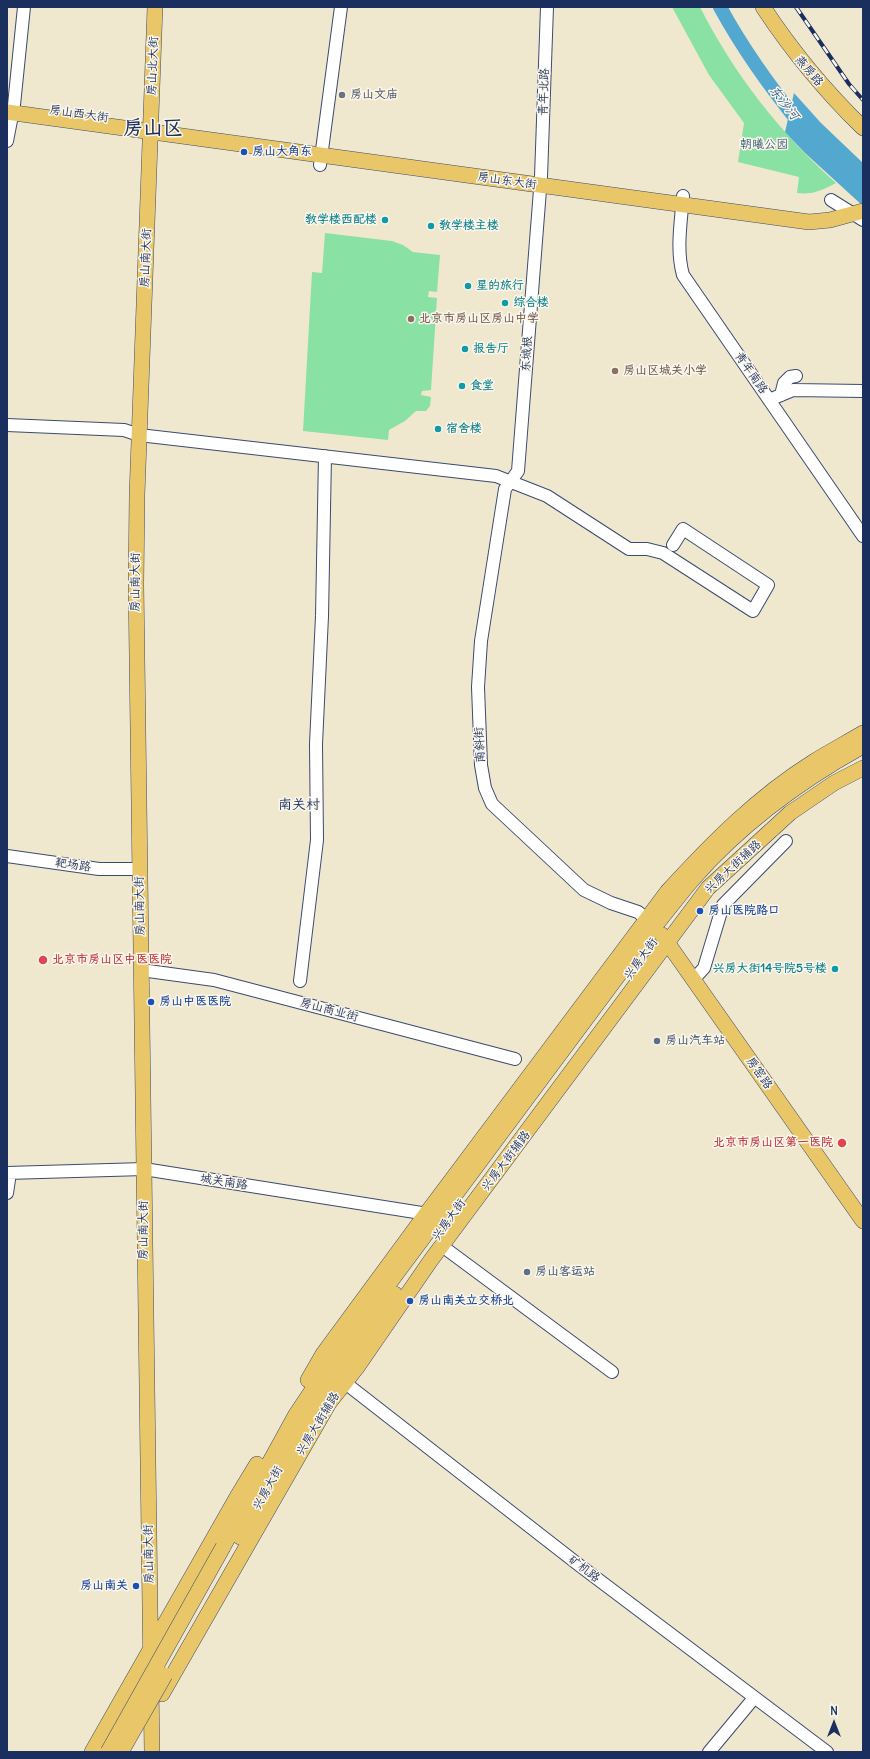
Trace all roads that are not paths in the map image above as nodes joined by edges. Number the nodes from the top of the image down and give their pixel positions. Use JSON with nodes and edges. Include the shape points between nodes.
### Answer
{"nodes":[{"id":1,"x":24,"y":7,"type":"edge"},
{"id":2,"x":155,"y":7,"type":"edge"},
{"id":3,"x":341,"y":7,"type":"edge"},
{"id":4,"x":547,"y":7,"type":"edge"},
{"id":5,"x":763,"y":7,"type":"edge"},
{"id":6,"x":10,"y":108,"type":"edge"},
{"id":7,"x":151,"y":128,"type":"junction"},
{"id":8,"x":863,"y":128,"type":"edge"},
{"id":9,"x":7,"y":141,"type":"edge"},
{"id":10,"x":321,"y":156,"type":"junction"},
{"id":11,"x":541,"y":181,"type":"junction"},
{"id":12,"x":683,"y":200,"type":"junction"},
{"id":13,"x":853,"y":209,"type":"edge"},
{"id":14,"x":796,"y":376,"type":"dead end"},
{"id":15,"x":863,"y":391,"type":"edge"},
{"id":16,"x":775,"y":397,"type":"junction"},
{"id":17,"x":7,"y":425,"type":"edge"},
{"id":18,"x":139,"y":435,"type":"junction"},
{"id":19,"x":325,"y":456,"type":"junction"},
{"id":20,"x":511,"y":481,"type":"junction"},
{"id":21,"x":863,"y":536,"type":"edge"},
{"id":22,"x":673,"y":545,"type":"dead end"},
{"id":23,"x":863,"y":733,"type":"edge"},
{"id":24,"x":863,"y":746,"type":"edge"},
{"id":25,"x":863,"y":757,"type":"edge"},
{"id":26,"x":863,"y":768,"type":"edge"},
{"id":27,"x":766,"y":796,"type":"junction"},
{"id":28,"x":753,"y":821,"type":"junction"},
{"id":29,"x":786,"y":841,"type":"dead end"},
{"id":30,"x":724,"y":855,"type":"junction"},
{"id":31,"x":7,"y":856,"type":"edge"},
{"id":32,"x":698,"y":858,"type":"junction"},
{"id":33,"x":140,"y":869,"type":"junction"},
{"id":34,"x":721,"y":877,"type":"junction"},
{"id":35,"x":657,"y":930,"type":"junction"},
{"id":36,"x":141,"y":970,"type":"junction"},
{"id":37,"x":694,"y":980,"type":"junction"},
{"id":38,"x":300,"y":981,"type":"dead end"},
{"id":39,"x":606,"y":1023,"type":"junction"},
{"id":40,"x":590,"y":1029,"type":"junction"},
{"id":41,"x":515,"y":1059,"type":"dead end"},
{"id":42,"x":144,"y":1169,"type":"junction"},
{"id":43,"x":9,"y":1173,"type":"edge"},
{"id":44,"x":7,"y":1193,"type":"edge"},
{"id":45,"x":433,"y":1215,"type":"junction"},
{"id":46,"x":863,"y":1221,"type":"edge"},
{"id":47,"x":442,"y":1246,"type":"junction"},
{"id":48,"x":400,"y":1303,"type":"junction"},
{"id":49,"x":378,"y":1316,"type":"junction"},
{"id":50,"x":346,"y":1361,"type":"junction"},
{"id":51,"x":612,"y":1372,"type":"dead end"},
{"id":52,"x":344,"y":1382,"type":"junction"},
{"id":53,"x":329,"y":1404,"type":"junction"},
{"id":54,"x":261,"y":1476,"type":"junction"},
{"id":55,"x":237,"y":1497,"type":"junction"},
{"id":56,"x":226,"y":1551,"type":"junction"},
{"id":57,"x":151,"y":1649,"type":"junction"},
{"id":58,"x":754,"y":1698,"type":"junction"},
{"id":59,"x":152,"y":1712,"type":"junction"},
{"id":60,"x":92,"y":1752,"type":"edge"},
{"id":61,"x":108,"y":1752,"type":"edge"},
{"id":62,"x":120,"y":1752,"type":"edge"},
{"id":63,"x":129,"y":1752,"type":"edge"},
{"id":64,"x":152,"y":1752,"type":"edge"},
{"id":65,"x":709,"y":1752,"type":"edge"},
{"id":66,"x":826,"y":1752,"type":"edge"}],
"edges":[{"from":1,"to":6,"type":"street"},
{"from":2,"to":7,"type":"main road","name":"房山北大街"},
{"from":3,"to":10,"type":"street"},
{"from":4,"to":11,"type":"street","name":"青年北路"},
{"from":5,"to":8,"type":"main road","name":"燕房路","via":[[823,88]]},
{"from":6,"to":7,"type":"main road","name":"房山西大街"},
{"from":6,"to":9,"type":"street"},
{"from":7,"to":10,"type":"main road","name":"房山东大街"},
{"from":7,"to":18,"type":"main road","name":"房山南大街"},
{"from":10,"to":11,"type":"main road","name":"房山东大街"},
{"from":11,"to":12,"type":"main road","name":"房山东大街"},
{"from":11,"to":20,"type":"street","name":"东城根","via":[[518,471]]},
{"from":12,"to":13,"type":"main road","name":"房山东大街","via":[[809,213]]},
{"from":12,"to":16,"type":"street","name":"青年南路","via":[[680,255],[683,275]]},
{"from":14,"to":16,"type":"street","via":[[787,380]]},
{"from":15,"to":16,"type":"street","via":[[793,390]]},
{"from":16,"to":21,"type":"street","name":"青年南路"},
{"from":17,"to":18,"type":"street","via":[[124,430]]},
{"from":18,"to":19,"type":"street"},
{"from":18,"to":33,"type":"main road","name":"房山南大街","via":[[136,584]]},
{"from":19,"to":20,"type":"street","via":[[496,476]]},
{"from":19,"to":38,"type":"street","via":[[316,744],[317,840]]},
{"from":20,"to":22,"type":"street","via":[[546,496],[629,549],[647,549],[663,553],[753,611],[768,585],[683,529]]},
{"from":20,"to":35,"type":"street","name":"南斜街","via":[[505,489],[481,641],[478,687],[481,765],[485,788],[492,804],[584,890],[638,912]]},
{"from":23,"to":27,"type":"main road","name":"兴房大街","via":[[812,762]]},
{"from":24,"to":28,"type":"main road","name":"兴房大街","via":[[824,767]]},
{"from":25,"to":30,"type":"main road","name":"兴房大街","via":[[782,808]]},
{"from":26,"to":34,"type":"main road","name":"兴房大街辅路","via":[[834,783],[790,813]]},
{"from":27,"to":28,"type":"main road"},
{"from":27,"to":32,"type":"main road","name":"兴房大街"},
{"from":28,"to":30,"type":"main road","name":"兴房大街"},
{"from":29,"to":37,"type":"street","via":[[723,905],[704,968]]},
{"from":30,"to":32,"type":"main road"},
{"from":30,"to":34,"type":"main road"},
{"from":30,"to":35,"type":"main road","name":"兴房大街","via":[[701,884]]},
{"from":31,"to":33,"type":"street","name":"靶场路","via":[[99,869]]},
{"from":32,"to":35,"type":"main road","name":"兴房大街","via":[[667,892]]},
{"from":33,"to":36,"type":"main road","name":"房山南大街"},
{"from":34,"to":35,"type":"main road","name":"兴房大街辅路"},
{"from":35,"to":37,"type":"main road","name":"房窑路"},
{"from":35,"to":39,"type":"main road","name":"兴房大街辅路"},
{"from":35,"to":40,"type":"main road","name":"兴房大街"},
{"from":35,"to":45,"type":"main road","name":"兴房大街"},
{"from":36,"to":41,"type":"street","name":"房山商业街","via":[[214,980]]},
{"from":36,"to":42,"type":"main road","name":"房山南大街"},
{"from":37,"to":46,"type":"main road","name":"房窑路"},
{"from":39,"to":40,"type":"main road"},
{"from":39,"to":47,"type":"main road","name":"兴房大街辅路"},
{"from":40,"to":49,"type":"main road","name":"兴房大街"},
{"from":42,"to":43,"type":"street","name":"城关南路"},
{"from":42,"to":45,"type":"street","name":"城关南路"},
{"from":42,"to":57,"type":"main road","name":"房山南大街"},
{"from":43,"to":44,"type":"street"},
{"from":45,"to":54,"type":"main road","name":"兴房大街","via":[[295,1416]]},
{"from":45,"to":55,"type":"main road","name":"兴房大街","via":[[323,1354]]},
{"from":47,"to":48,"type":"main road","name":"兴房大街辅路"},
{"from":47,"to":51,"type":"street"},
{"from":48,"to":49,"type":"main road"},
{"from":48,"to":52,"type":"main road","name":"兴房大街辅路","via":[[358,1366]]},
{"from":49,"to":50,"type":"main road","name":"兴房大街"},
{"from":50,"to":53,"type":"main road"},
{"from":50,"to":56,"type":"main road","name":"兴房大街","via":[[304,1422]]},
{"from":52,"to":53,"type":"main road","name":"兴房大街辅路"},
{"from":52,"to":58,"type":"street","name":"矿机路"},
{"from":53,"to":59,"type":"main road","name":"兴房大街辅路"},
{"from":54,"to":55,"type":"main road","name":"兴房大街"},
{"from":54,"to":56,"type":"main road","name":"兴房大街"},
{"from":55,"to":57,"type":"main road","name":"兴房大街"},
{"from":56,"to":61,"type":"main road","name":"兴房大街","bridge":true},
{"from":56,"to":62,"type":"main road","name":"兴房大街","bridge":true},
{"from":57,"to":59,"type":"main road","name":"房山南大街"},
{"from":57,"to":60,"type":"main road","name":"兴房大街"},
{"from":58,"to":65,"type":"street"},
{"from":58,"to":66,"type":"street","name":"矿机路"},
{"from":59,"to":63,"type":"main road"},
{"from":59,"to":64,"type":"main road","name":"房山南大街"}]}
